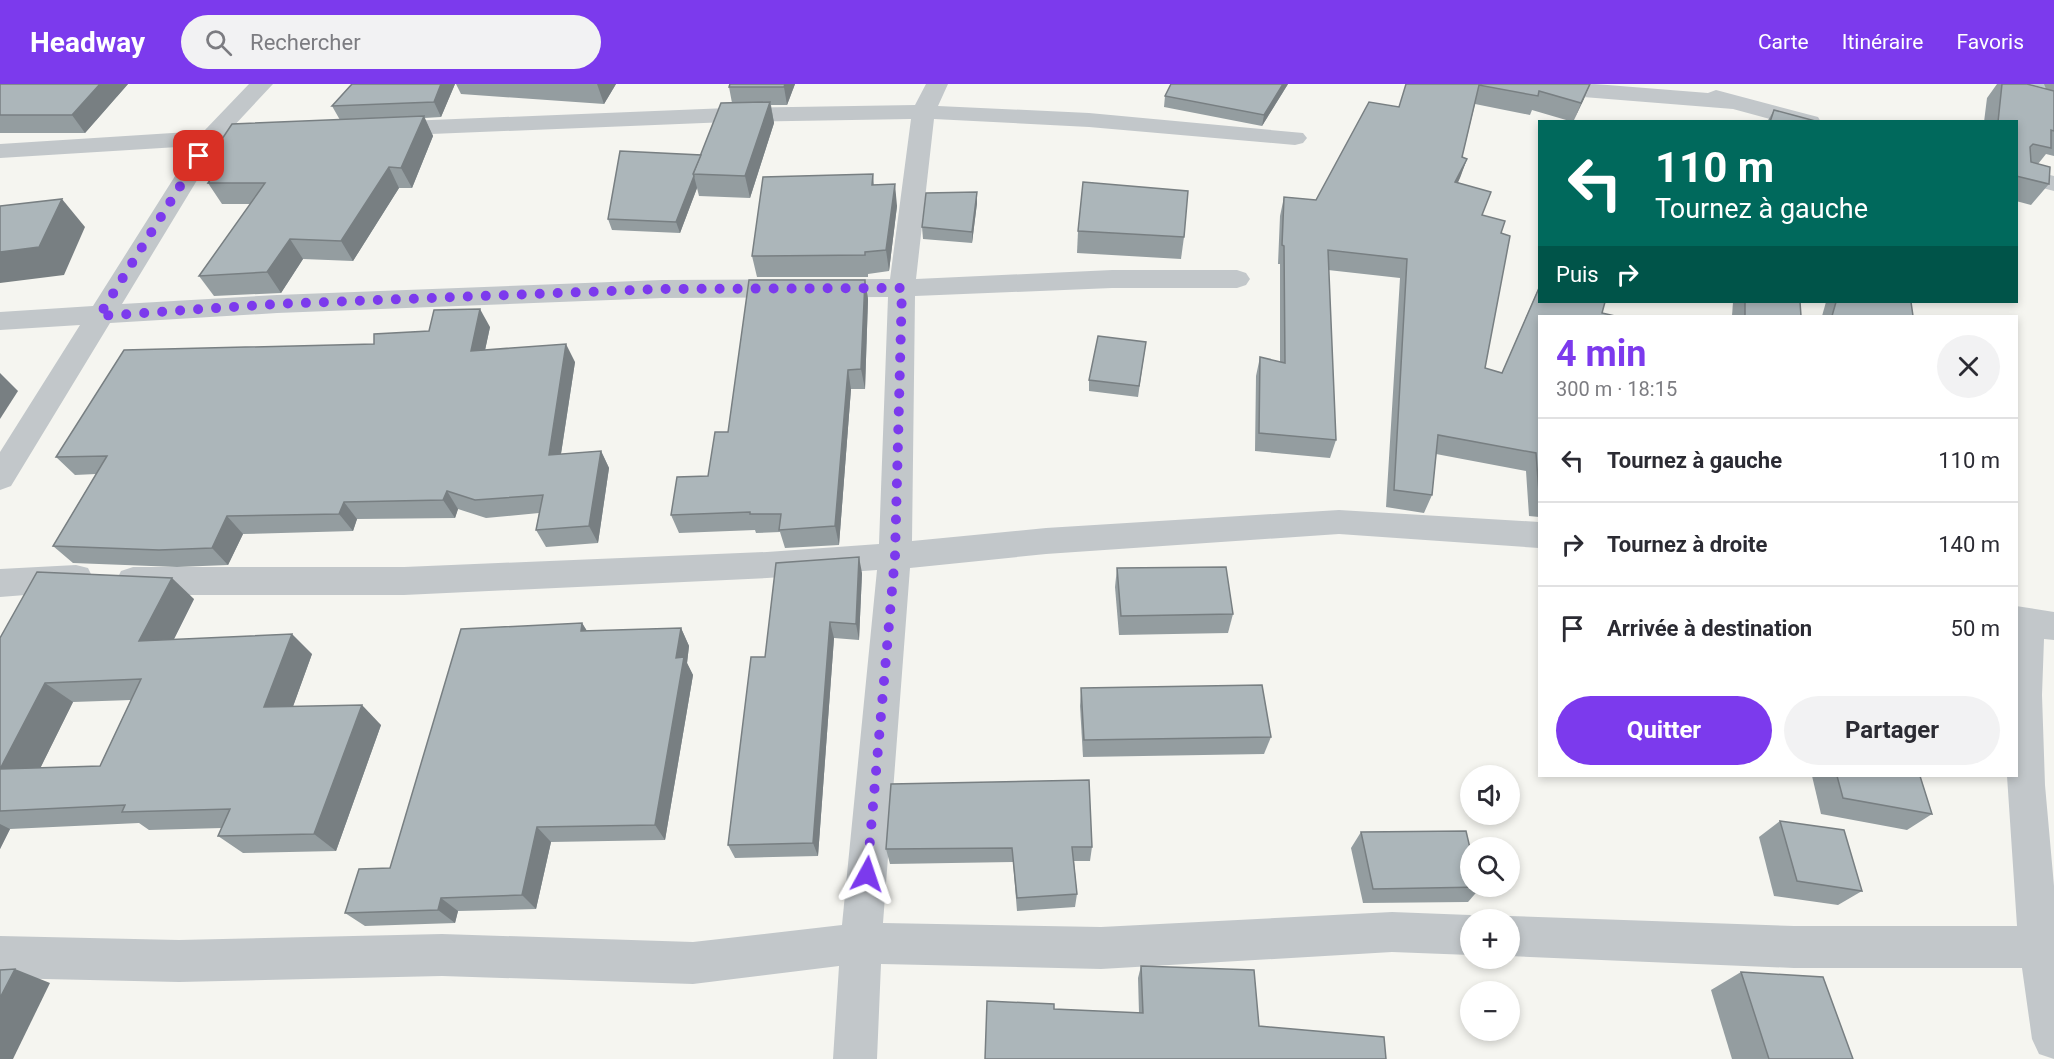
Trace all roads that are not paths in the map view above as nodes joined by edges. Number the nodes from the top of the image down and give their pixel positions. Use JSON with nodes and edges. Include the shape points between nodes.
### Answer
{"nodes":[{"id":1,"x":262,"y":84,"type":"edge"},
{"id":2,"x":1509,"y":84,"type":"edge"},
{"id":3,"x":1665,"y":84,"type":"edge"},
{"id":4,"x":930,"y":98,"type":"edge"},
{"id":5,"x":1737,"y":102,"type":"junction"},
{"id":6,"x":1803,"y":120,"type":"edge"},
{"id":7,"x":364,"y":130,"type":"edge"},
{"id":8,"x":294,"y":133,"type":"edge"},
{"id":9,"x":212,"y":136,"type":"junction"},
{"id":10,"x":1295,"y":138,"type":"dead end"},
{"id":11,"x":0,"y":151,"type":"edge"},
{"id":12,"x":2018,"y":175,"type":"edge"},
{"id":13,"x":2054,"y":184,"type":"edge"},
{"id":14,"x":1237,"y":279,"type":"dead end"},
{"id":15,"x":902,"y":288,"type":"junction"},
{"id":16,"x":99,"y":316,"type":"junction"},
{"id":17,"x":0,"y":321,"type":"edge"},
{"id":18,"x":0,"y":478,"type":"edge"},
{"id":19,"x":1538,"y":535,"type":"edge"},
{"id":20,"x":895,"y":556,"type":"junction"},
{"id":21,"x":0,"y":583,"type":"edge"},
{"id":22,"x":2018,"y":622,"type":"edge"},
{"id":23,"x":2018,"y":625,"type":"edge"},
{"id":24,"x":2054,"y":626,"type":"edge"},
{"id":25,"x":1460,"y":935,"type":"edge"},
{"id":26,"x":1520,"y":936,"type":"edge"},
{"id":27,"x":861,"y":943,"type":"junction"},
{"id":28,"x":2047,"y":948,"type":"edge"},
{"id":29,"x":0,"y":957,"type":"edge"},
{"id":30,"x":2054,"y":1039,"type":"edge"},
{"id":31,"x":855,"y":1059,"type":"edge"}],
"edges":[{"from":1,"to":9,"type":"street"},
{"from":2,"to":5,"type":"street"},
{"from":3,"to":5,"type":"street"},
{"from":4,"to":7,"type":"street","via":[[728,115]]},
{"from":4,"to":10,"type":"street","via":[[1089,120]]},
{"from":4,"to":15,"type":"street"},
{"from":5,"to":6,"type":"street"},
{"from":8,"to":9,"type":"street"},
{"from":9,"to":11,"type":"street"},
{"from":9,"to":16,"type":"street"},
{"from":12,"to":13,"type":"street"},
{"from":14,"to":15,"type":"street","via":[[1112,279]]},
{"from":15,"to":16,"type":"street","via":[[662,289],[277,304]]},
{"from":15,"to":20,"type":"street"},
{"from":16,"to":17,"type":"street"},
{"from":16,"to":18,"type":"street"},
{"from":19,"to":20,"type":"street","via":[[1340,522],[1046,541]]},
{"from":20,"to":21,"type":"street","via":[[404,581],[177,582],[69,578]]},
{"from":20,"to":27,"type":"street"},
{"from":22,"to":24,"type":"street"},
{"from":23,"to":28,"type":"street","via":[[2027,640],[2026,786]]},
{"from":25,"to":27,"type":"street","via":[[1392,932],[1101,948]]},
{"from":26,"to":28,"type":"street","via":[[1794,947]]},
{"from":27,"to":29,"type":"street","via":[[693,963],[442,955],[179,961]]},
{"from":27,"to":31,"type":"street"},
{"from":28,"to":30,"type":"street"}]}
